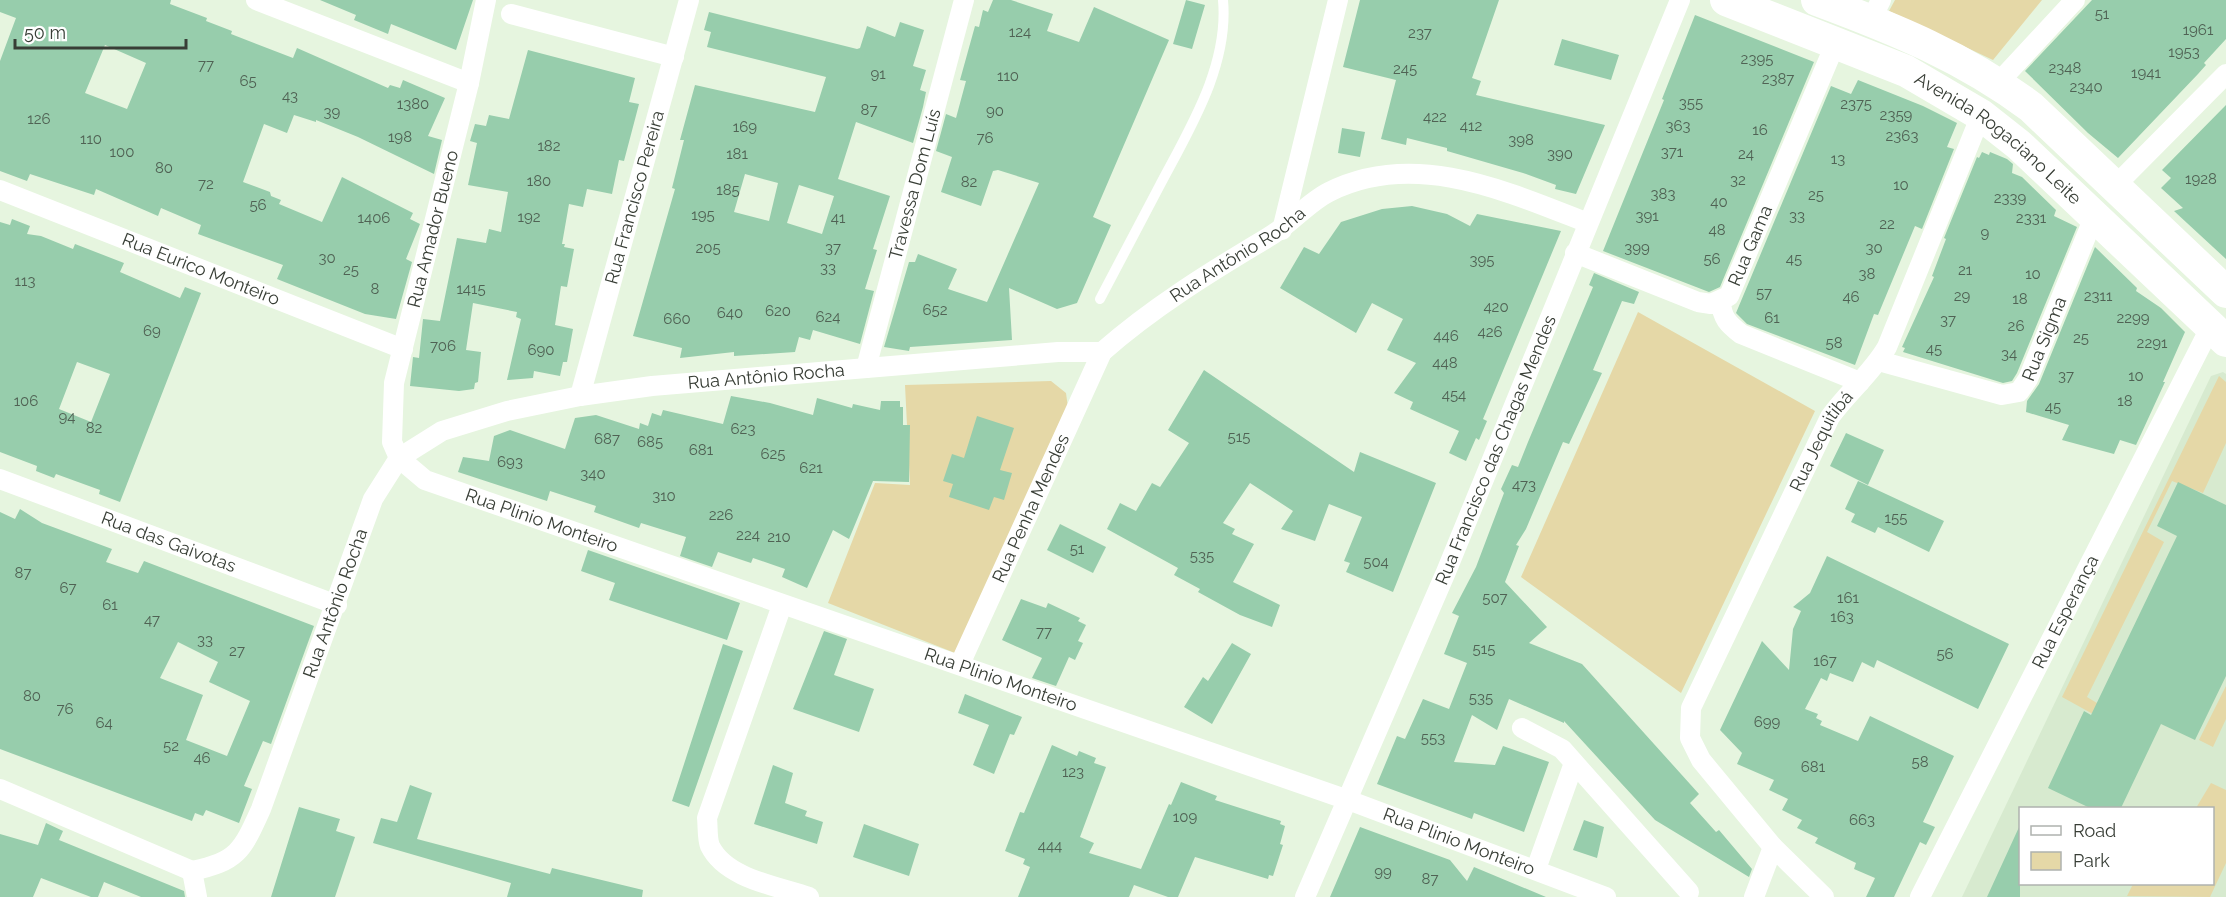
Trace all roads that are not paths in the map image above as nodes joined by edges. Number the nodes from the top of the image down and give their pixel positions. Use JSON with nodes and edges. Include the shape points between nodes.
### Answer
{"nodes":[{"id":1,"x":256,"y":0,"type":"edge"},
{"id":2,"x":486,"y":0,"type":"edge"},
{"id":3,"x":689,"y":0,"type":"edge"},
{"id":4,"x":964,"y":0,"type":"edge"},
{"id":5,"x":1222,"y":0,"type":"edge"},
{"id":6,"x":1338,"y":0,"type":"edge"},
{"id":7,"x":1680,"y":0,"type":"edge"},
{"id":8,"x":1726,"y":0,"type":"edge"},
{"id":9,"x":1817,"y":0,"type":"edge"},
{"id":10,"x":2075,"y":0,"type":"edge"},
{"id":11,"x":1876,"y":10,"type":"edge"},
{"id":12,"x":511,"y":14,"type":"dead end"},
{"id":13,"x":1836,"y":42,"type":"junction"},
{"id":14,"x":674,"y":57,"type":"junction"},
{"id":15,"x":2226,"y":74,"type":"edge"},
{"id":16,"x":1998,"y":82,"type":"junction"},
{"id":17,"x":469,"y":83,"type":"junction"},
{"id":18,"x":1981,"y":115,"type":"junction"},
{"id":19,"x":2114,"y":187,"type":"junction"},
{"id":20,"x":0,"y":190,"type":"edge"},
{"id":21,"x":2094,"y":217,"type":"junction"},
{"id":22,"x":1588,"y":223,"type":"junction"},
{"id":23,"x":1282,"y":230,"type":"junction"},
{"id":24,"x":1575,"y":253,"type":"junction"},
{"id":25,"x":2226,"y":292,"type":"edge"},
{"id":26,"x":1100,"y":299,"type":"dead end"},
{"id":27,"x":1721,"y":302,"type":"junction"},
{"id":28,"x":2219,"y":334,"type":"edge"},
{"id":29,"x":403,"y":349,"type":"junction"},
{"id":30,"x":1102,"y":352,"type":"junction"},
{"id":31,"x":1879,"y":361,"type":"junction"},
{"id":32,"x":866,"y":368,"type":"junction"},
{"id":33,"x":1860,"y":382,"type":"junction"},
{"id":34,"x":580,"y":396,"type":"junction"},
{"id":35,"x":399,"y":458,"type":"junction"},
{"id":36,"x":0,"y":479,"type":"edge"},
{"id":37,"x":337,"y":605,"type":"junction"},
{"id":38,"x":782,"y":605,"type":"junction"},
{"id":39,"x":960,"y":664,"type":"junction"},
{"id":40,"x":1522,"y":728,"type":"dead end"},
{"id":41,"x":1574,"y":763,"type":"junction"},
{"id":42,"x":0,"y":789,"type":"edge"},
{"id":43,"x":1348,"y":800,"type":"junction"},
{"id":44,"x":1773,"y":847,"type":"junction"},
{"id":45,"x":1536,"y":869,"type":"junction"},
{"id":46,"x":192,"y":871,"type":"junction"},
{"id":47,"x":1689,"y":892,"type":"dead end"},
{"id":48,"x":197,"y":897,"type":"edge"},
{"id":49,"x":809,"y":897,"type":"edge"},
{"id":50,"x":1305,"y":897,"type":"edge"},
{"id":51,"x":1606,"y":897,"type":"edge"},
{"id":52,"x":1754,"y":897,"type":"edge"},
{"id":53,"x":1824,"y":897,"type":"edge"},
{"id":54,"x":1920,"y":897,"type":"edge"}],
"edges":[{"from":1,"to":17,"type":"street"},
{"from":2,"to":17,"type":"street","name":"Rua Amador Bueno"},
{"from":3,"to":14,"type":"street","name":"Rua Francisco Pereira"},
{"from":4,"to":32,"type":"street","name":"Travessa Dom Luís"},
{"from":5,"to":26,"type":"lane","via":[[1223,28],[1210,83],[1191,127]]},
{"from":6,"to":23,"type":"street"},
{"from":7,"to":22,"type":"street","name":"Rua Francisco das Chagas Mendes"},
{"from":8,"to":13,"type":"main road","name":"Avenida Rogaciano Leite"},
{"from":9,"to":11,"type":"main road","name":"Avenida Rogaciano Leite"},
{"from":10,"to":16,"type":"street"},
{"from":11,"to":16,"type":"main road","name":"Avenida Rogaciano Leite"},
{"from":12,"to":14,"type":"street"},
{"from":13,"to":18,"type":"main road","name":"Avenida Rogaciano Leite","via":[[1906,71]]},
{"from":13,"to":27,"type":"street","name":"Rua Gama","via":[[1735,284]]},
{"from":14,"to":34,"type":"street","name":"Rua Francisco Pereira"},
{"from":15,"to":19,"type":"street"},
{"from":16,"to":19,"type":"main road","name":"Avenida Rogaciano Leite","via":[[2031,107]]},
{"from":17,"to":29,"type":"street","name":"Rua Amador Bueno"},
{"from":18,"to":21,"type":"main road","name":"Avenida Rogaciano Leite","via":[[2019,145]]},
{"from":18,"to":31,"type":"street","name":"Rua Jequitibá"},
{"from":19,"to":25,"type":"main road","name":"Avenida Rogaciano Leite"},
{"from":20,"to":29,"type":"street","name":"Rua Eurico Monteiro"},
{"from":21,"to":28,"type":"main road","name":"Avenida Rogaciano Leite"},
{"from":21,"to":31,"type":"street","name":"Rua Sigma","via":[[2028,379],[2019,392],[2002,395]]},
{"from":22,"to":23,"type":"street","name":"Rua Antônio Rocha","via":[[1458,178],[1401,174],[1359,181],[1327,192]]},
{"from":22,"to":24,"type":"street","name":"Rua Francisco das Chagas Mendes"},
{"from":23,"to":30,"type":"street","name":"Rua Antônio Rocha","via":[[1225,263],[1130,328]]},
{"from":24,"to":27,"type":"street","name":"Rua Gama","via":[[1698,302]]},
{"from":24,"to":43,"type":"street","name":"Rua Francisco das Chagas Mendes","via":[[1446,572]]},
{"from":27,"to":33,"type":"street","via":[[1722,315],[1741,334]]},
{"from":28,"to":54,"type":"street","name":"Rua Esperança"},
{"from":29,"to":35,"type":"street","name":"Rua Amador Bueno","via":[[394,383],[392,420],[392,442]]},
{"from":30,"to":32,"type":"street","name":"Rua Antônio Rocha"},
{"from":30,"to":39,"type":"street","name":"Rua Penha Mendes"},
{"from":31,"to":33,"type":"street","name":"Rua Jequitibá"},
{"from":32,"to":34,"type":"street","name":"Rua Antônio Rocha"},
{"from":33,"to":44,"type":"street","name":"Rua Jequitibá","via":[[1830,417],[1696,696],[1689,724],[1690,738],[1710,772]]},
{"from":34,"to":35,"type":"street","name":"Rua Antônio Rocha","via":[[463,423],[442,431]]},
{"from":35,"to":37,"type":"street","name":"Rua Antônio Rocha","via":[[373,499]]},
{"from":35,"to":38,"type":"street","name":"Rua Plinio Monteiro","via":[[425,480]]},
{"from":36,"to":37,"type":"street","name":"Rua das Gaivotas"},
{"from":37,"to":46,"type":"street","name":"Rua Antônio Rocha","via":[[252,829],[231,859]]},
{"from":38,"to":39,"type":"street","name":"Rua Plinio Monteiro"},
{"from":38,"to":49,"type":"street","via":[[707,818],[710,845],[724,865]]},
{"from":39,"to":43,"type":"street","name":"Rua Plinio Monteiro"},
{"from":40,"to":41,"type":"street","via":[[1562,749]]},
{"from":41,"to":45,"type":"street"},
{"from":41,"to":47,"type":"street"},
{"from":42,"to":46,"type":"street"},
{"from":43,"to":45,"type":"street","name":"Rua Plinio Monteiro"},
{"from":43,"to":50,"type":"street","name":"Rua Francisco das Chagas Mendes"},
{"from":44,"to":52,"type":"street"},
{"from":44,"to":53,"type":"street","name":"Rua Jequitibá"},
{"from":45,"to":51,"type":"street","name":"Rua Plinio Monteiro"},
{"from":46,"to":48,"type":"street"}]}
